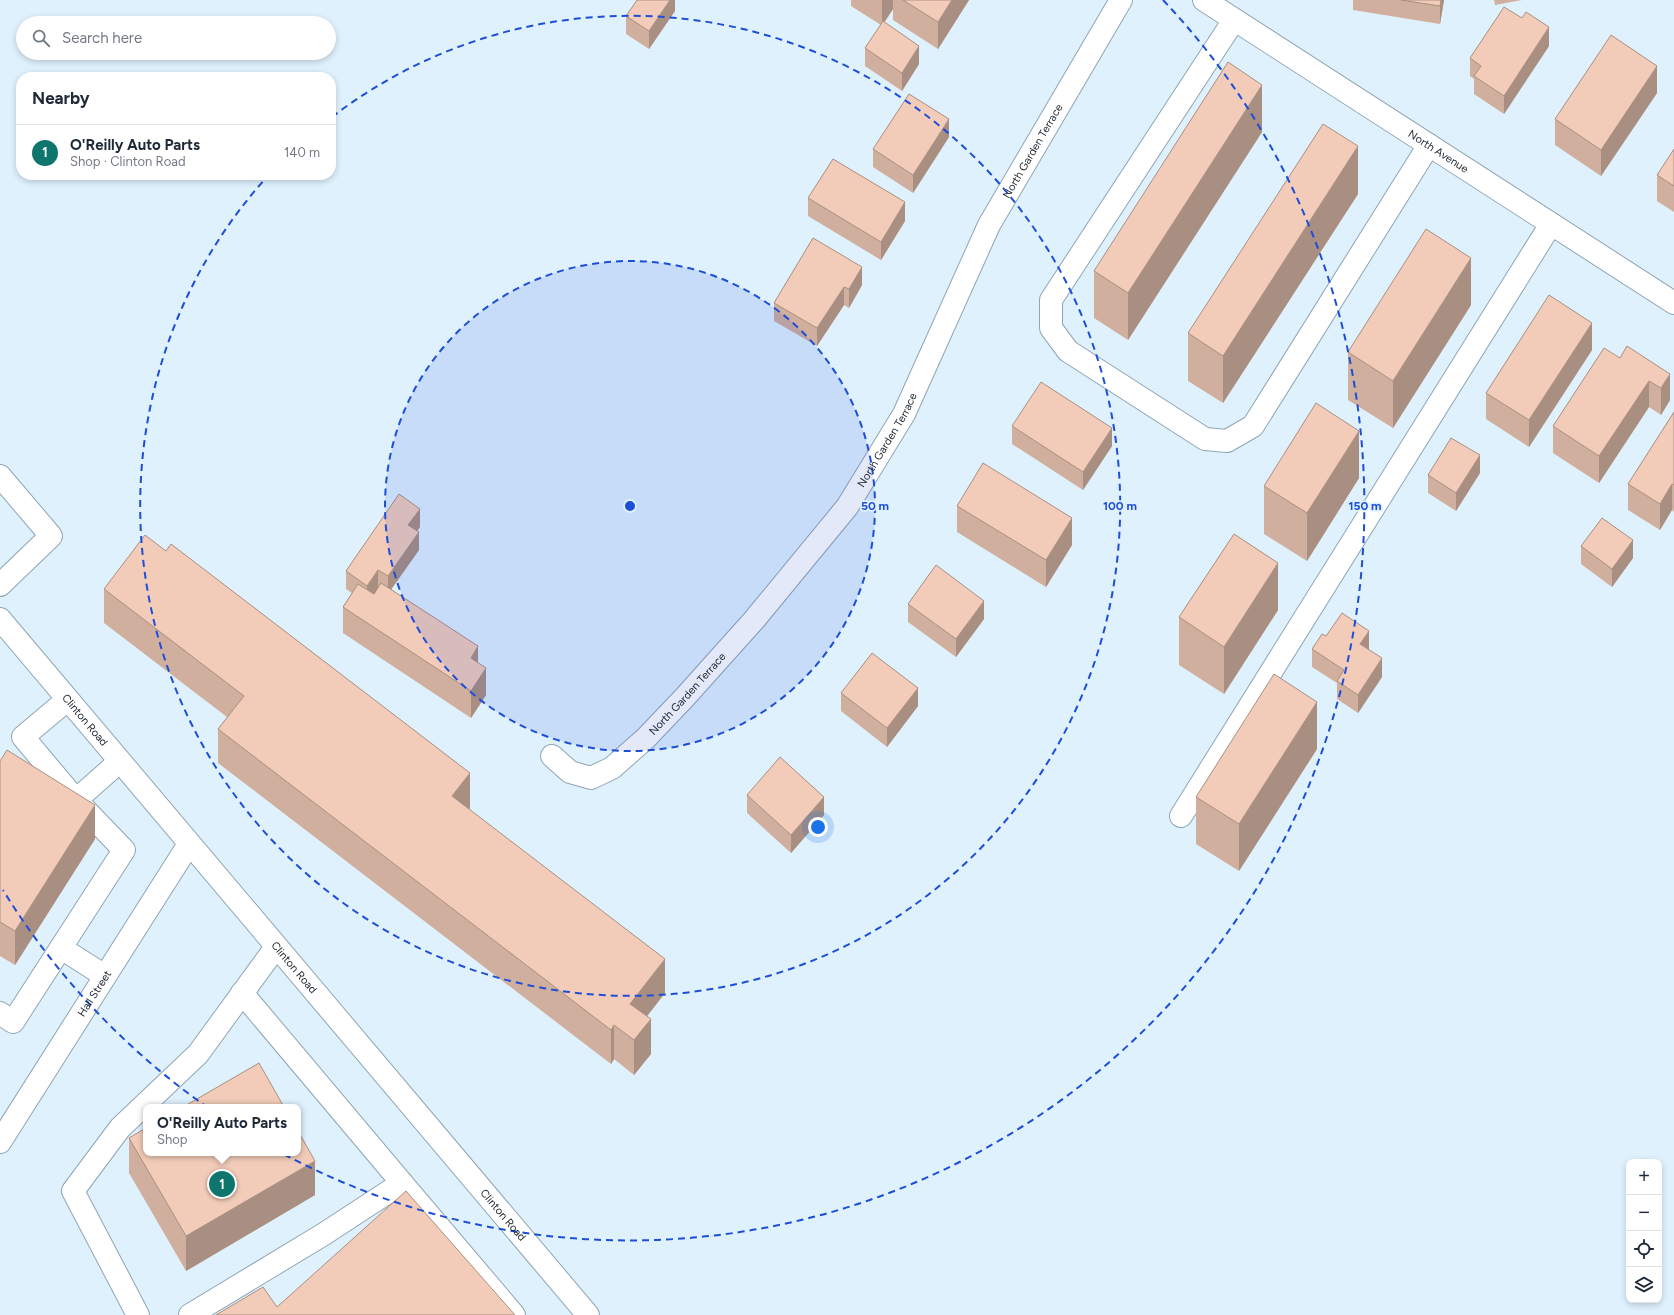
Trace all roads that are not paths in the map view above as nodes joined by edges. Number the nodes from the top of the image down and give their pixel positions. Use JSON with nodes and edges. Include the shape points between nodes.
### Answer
{"nodes":[{"id":1,"x":1121,"y":0,"type":"edge"},
{"id":2,"x":1204,"y":0,"type":"edge"},
{"id":3,"x":1234,"y":20,"type":"junction"},
{"id":4,"x":1429,"y":145,"type":"junction"},
{"id":5,"x":1551,"y":224,"type":"junction"},
{"id":6,"x":1674,"y":303,"type":"edge"},
{"id":7,"x":0,"y":476,"type":"edge"},
{"id":8,"x":0,"y":585,"type":"edge"},
{"id":9,"x":0,"y":619,"type":"edge"},
{"id":10,"x":67,"y":700,"type":"junction"},
{"id":11,"x":552,"y":756,"type":"dead end"},
{"id":12,"x":119,"y":762,"type":"junction"},
{"id":13,"x":76,"y":800,"type":"junction"},
{"id":14,"x":1181,"y":816,"type":"dead end"},
{"id":15,"x":189,"y":844,"type":"junction"},
{"id":16,"x":276,"y":947,"type":"junction"},
{"id":17,"x":61,"y":948,"type":"junction"},
{"id":18,"x":105,"y":976,"type":"junction"},
{"id":19,"x":242,"y":993,"type":"junction"},
{"id":20,"x":0,"y":1013,"type":"edge"},
{"id":21,"x":145,"y":1104,"type":"edge"},
{"id":22,"x":143,"y":1106,"type":"edge"},
{"id":23,"x":0,"y":1142,"type":"edge"},
{"id":24,"x":402,"y":1183,"type":"junction"},
{"id":25,"x":138,"y":1315,"type":"edge"},
{"id":26,"x":190,"y":1315,"type":"edge"},
{"id":27,"x":514,"y":1315,"type":"edge"},
{"id":28,"x":588,"y":1315,"type":"edge"}],
"edges":[{"from":1,"to":11,"type":"street","name":"North Garden Terrace","via":[[989,225],[904,414],[847,507],[754,620],[646,738],[612,768],[591,778],[570,772]]},
{"from":2,"to":3,"type":"street","name":"North Avenue"},
{"from":3,"to":4,"type":"street","name":"North Avenue"},
{"from":3,"to":4,"type":"street","via":[[1051,300],[1051,328],[1068,351],[1205,439],[1228,441],[1253,426]]},
{"from":4,"to":5,"type":"street","name":"North Avenue"},
{"from":5,"to":6,"type":"street","name":"North Avenue"},
{"from":5,"to":14,"type":"street"},
{"from":7,"to":8,"type":"street","via":[[51,536]]},
{"from":9,"to":10,"type":"street","name":"Clinton Road"},
{"from":10,"to":12,"type":"street","name":"Clinton Road"},
{"from":10,"to":13,"type":"street","via":[[23,737]]},
{"from":12,"to":13,"type":"street"},
{"from":12,"to":15,"type":"street","name":"Clinton Road"},
{"from":13,"to":17,"type":"street","via":[[124,850]]},
{"from":15,"to":16,"type":"street","name":"Clinton Road"},
{"from":15,"to":18,"type":"street","name":"Hall Street"},
{"from":16,"to":19,"type":"street"},
{"from":16,"to":28,"type":"street","name":"Clinton Road"},
{"from":17,"to":18,"type":"street"},
{"from":17,"to":20,"type":"street","via":[[13,1022]]},
{"from":18,"to":23,"type":"street","name":"Hall Street"},
{"from":19,"to":21,"type":"street","via":[[198,1054]]},
{"from":19,"to":24,"type":"street"},
{"from":22,"to":25,"type":"street","via":[[120,1128],[73,1191]]},
{"from":24,"to":26,"type":"street","via":[[324,1234]]},
{"from":24,"to":27,"type":"street"}]}
